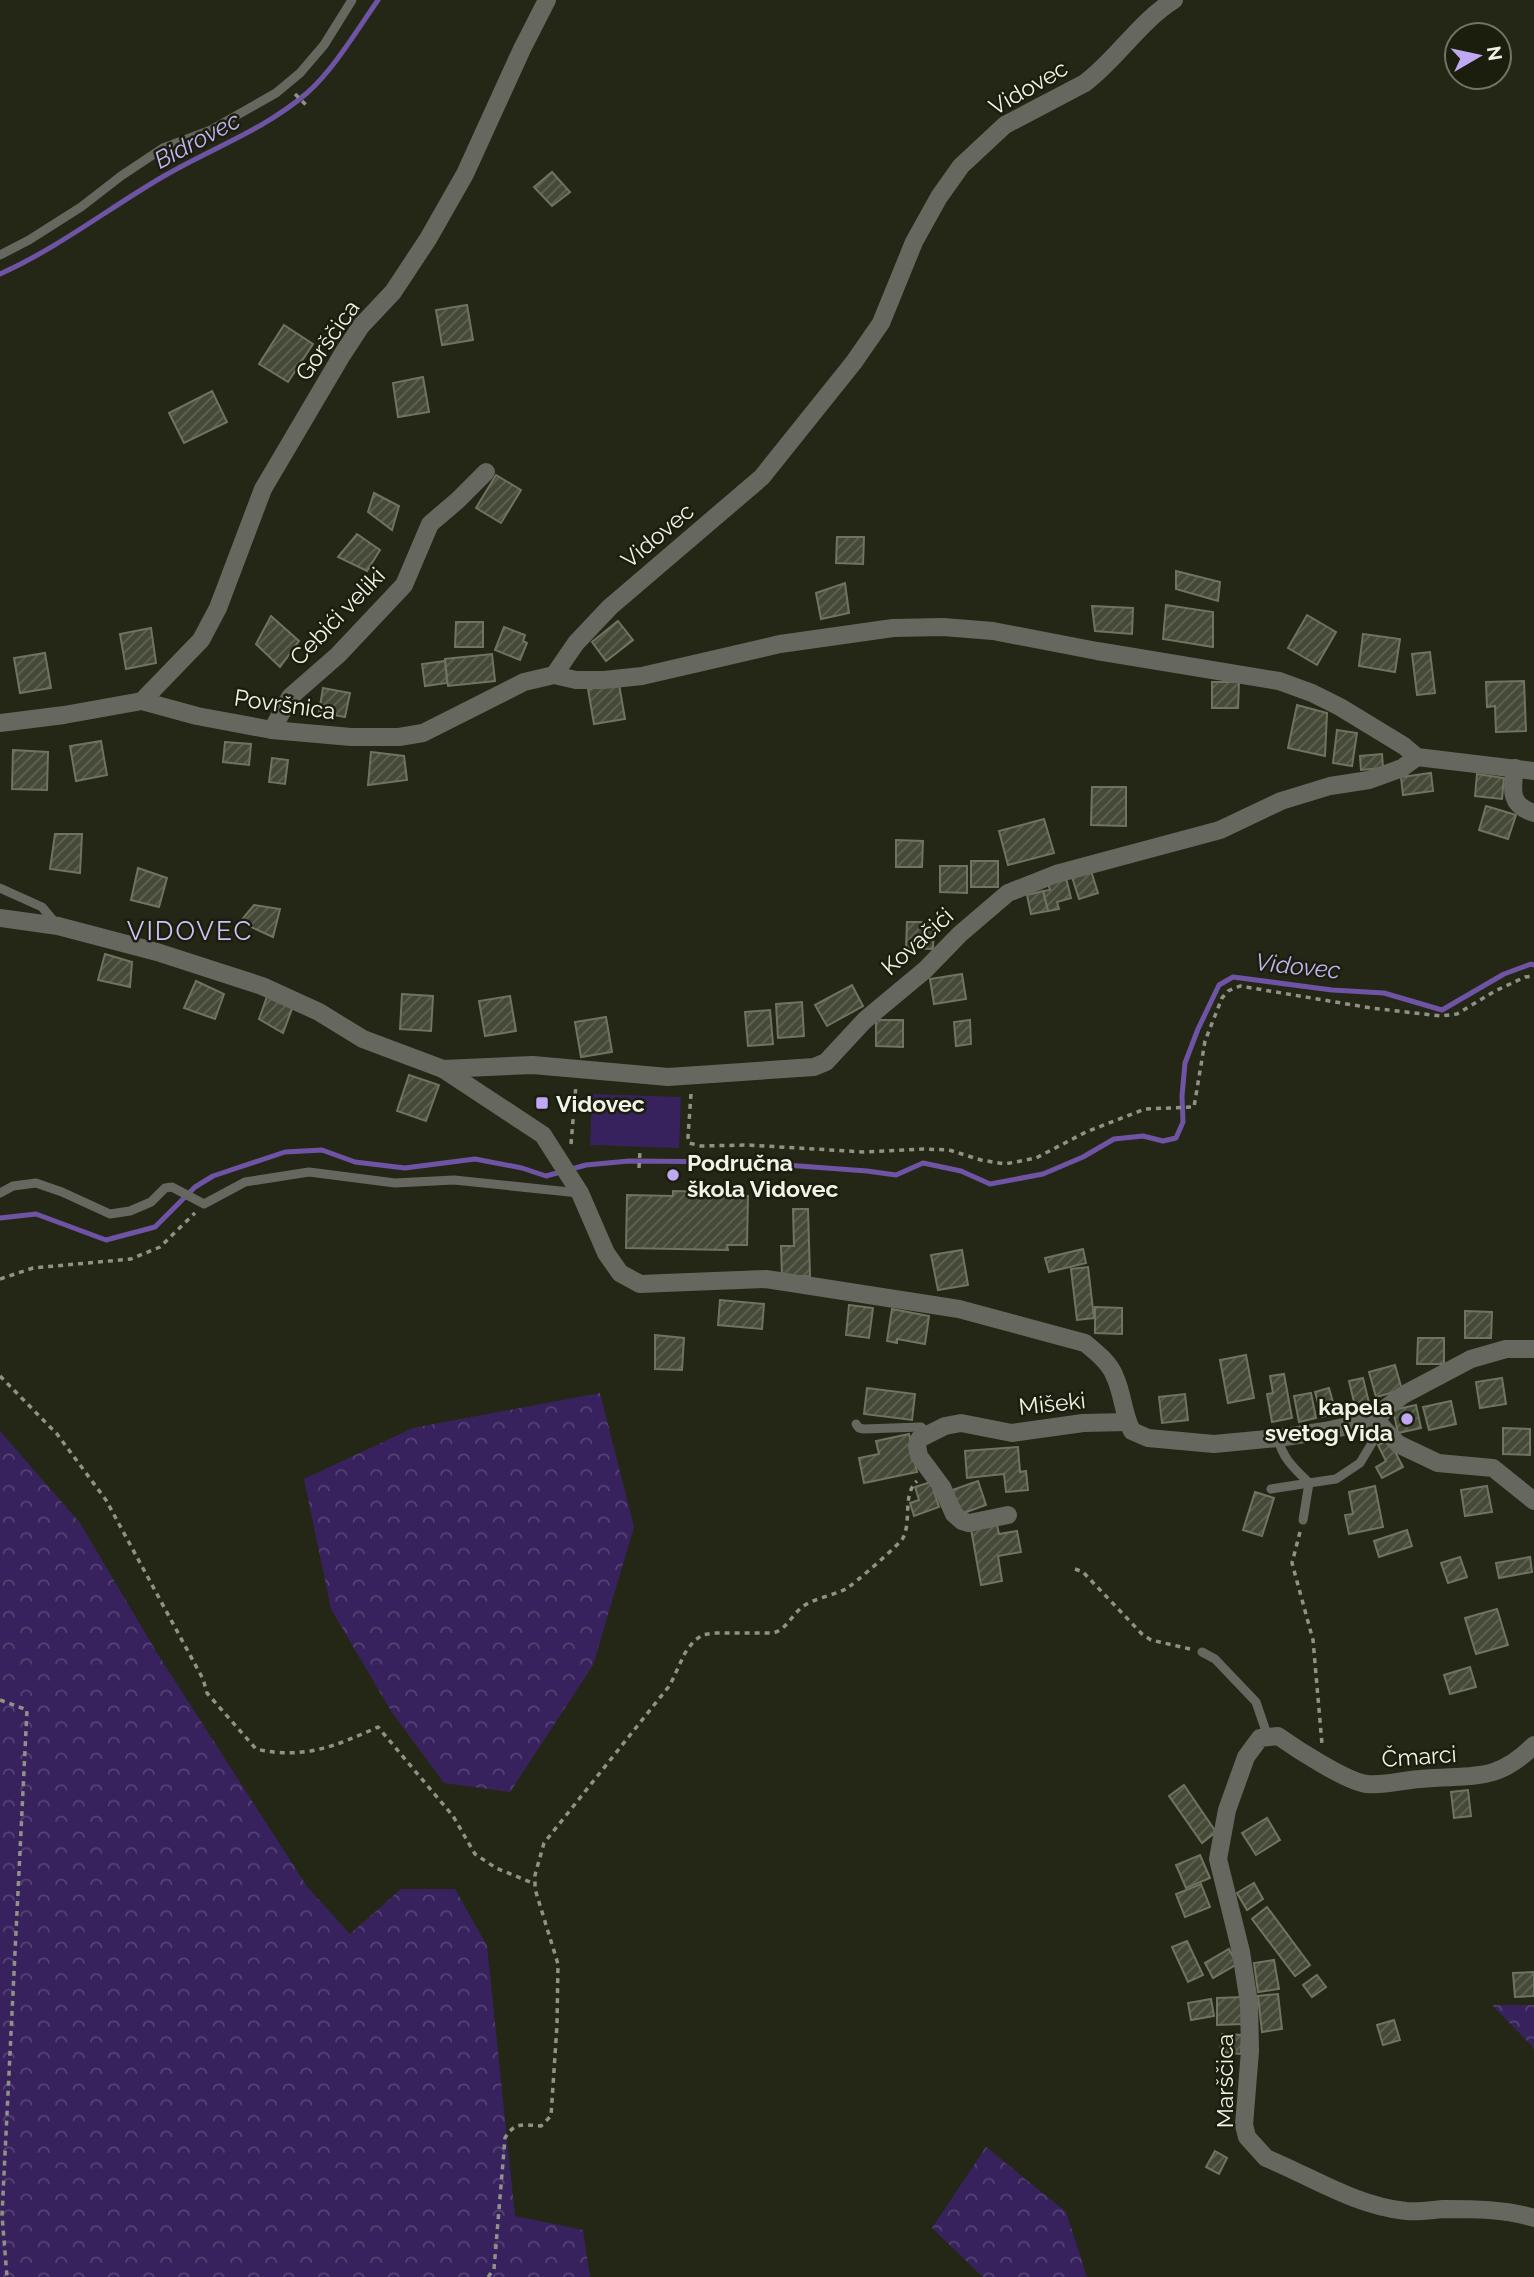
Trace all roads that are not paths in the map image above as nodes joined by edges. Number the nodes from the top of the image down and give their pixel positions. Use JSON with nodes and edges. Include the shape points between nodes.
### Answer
{"nodes":[{"id":1,"x":352,"y":0,"type":"edge"},
{"id":2,"x":547,"y":0,"type":"edge"},
{"id":3,"x":1174,"y":0,"type":"edge"},
{"id":4,"x":0,"y":255,"type":"edge"},
{"id":5,"x":486,"y":472,"type":"dead end"},
{"id":6,"x":554,"y":675,"type":"junction"},
{"id":7,"x":142,"y":701,"type":"junction"},
{"id":8,"x":0,"y":723,"type":"edge"},
{"id":9,"x":272,"y":730,"type":"junction"},
{"id":10,"x":1417,"y":757,"type":"junction"},
{"id":11,"x":1515,"y":768,"type":"junction"},
{"id":12,"x":1534,"y":771,"type":"edge"},
{"id":13,"x":1534,"y":813,"type":"edge"},
{"id":14,"x":0,"y":888,"type":"edge"},
{"id":15,"x":0,"y":918,"type":"edge"},
{"id":16,"x":58,"y":926,"type":"junction"},
{"id":17,"x":443,"y":1069,"type":"junction"},
{"id":18,"x":568,"y":1173,"type":"junction"},
{"id":19,"x":0,"y":1193,"type":"edge"},
{"id":20,"x":1534,"y":1349,"type":"edge"},
{"id":21,"x":1375,"y":1420,"type":"junction"},
{"id":22,"x":1127,"y":1422,"type":"junction"},
{"id":23,"x":856,"y":1424,"type":"dead end"},
{"id":24,"x":928,"y":1433,"type":"junction"},
{"id":25,"x":1278,"y":1438,"type":"junction"},
{"id":26,"x":1309,"y":1483,"type":"junction"},
{"id":27,"x":1271,"y":1489,"type":"dead end"},
{"id":28,"x":1534,"y":1501,"type":"edge"},
{"id":29,"x":1008,"y":1515,"type":"dead end"},
{"id":30,"x":1303,"y":1520,"type":"road end"},
{"id":31,"x":1202,"y":1652,"type":"road end"},
{"id":32,"x":1268,"y":1737,"type":"junction"},
{"id":33,"x":1534,"y":1745,"type":"edge"},
{"id":34,"x":1534,"y":2218,"type":"edge"}],
"edges":[{"from":1,"to":4,"type":"lane","via":[[324,45],[276,93],[211,131],[163,148],[70,214]]},
{"from":2,"to":7,"type":"street","name":"Gorščica","via":[[465,174],[428,239],[393,292],[361,326],[262,489],[218,608],[201,640]]},
{"from":3,"to":6,"type":"street","name":"Vidovec","via":[[1095,76],[1005,125],[961,166],[914,242],[881,323],[854,362],[762,477],[610,607]]},
{"from":5,"to":9,"type":"street","name":"Cebići veliki","via":[[430,524],[404,585],[338,655],[290,697]]},
{"from":6,"to":9,"type":"street","name":"Površnica","via":[[524,682],[423,733],[351,737]]},
{"from":6,"to":10,"type":"street","via":[[576,680],[642,676],[780,644],[893,628],[993,631],[1279,681],[1340,707]]},
{"from":7,"to":8,"type":"street","name":"Površnica"},
{"from":7,"to":9,"type":"street","name":"Površnica"},
{"from":10,"to":11,"type":"street"},
{"from":10,"to":17,"type":"street","name":"Kovačići","via":[[1369,780],[1281,801],[1220,830],[1056,874],[1008,893],[865,1020],[826,1062],[802,1069],[668,1077],[533,1065]]},
{"from":11,"to":12,"type":"street"},
{"from":11,"to":13,"type":"street","via":[[1514,799]]},
{"from":14,"to":16,"type":"lane","via":[[42,907]]},
{"from":15,"to":16,"type":"street"},
{"from":16,"to":17,"type":"street","via":[[262,986],[320,1012],[363,1040]]},
{"from":17,"to":18,"type":"street","via":[[543,1135]]},
{"from":18,"to":19,"type":"lane","via":[[395,1183],[309,1172],[245,1182],[201,1203],[180,1190],[164,1188],[151,1202],[110,1214],[36,1183]]},
{"from":18,"to":22,"type":"street","via":[[606,1253],[620,1273],[640,1284],[766,1279],[959,1309],[1085,1343],[1115,1375]]},
{"from":20,"to":21,"type":"street","via":[[1506,1349],[1471,1359],[1403,1395]]},
{"from":21,"to":25,"type":"street"},
{"from":21,"to":26,"type":"lane","via":[[1375,1438],[1360,1463],[1336,1479]]},
{"from":21,"to":28,"type":"street","via":[[1398,1444],[1438,1462],[1493,1468]]},
{"from":22,"to":24,"type":"street","name":"Mišeki","via":[[1012,1433],[961,1423]]},
{"from":22,"to":25,"type":"street","via":[[1132,1431],[1147,1438],[1214,1444]]},
{"from":23,"to":24,"type":"lane","via":[[864,1429],[921,1427]]},
{"from":24,"to":29,"type":"street","via":[[919,1439],[919,1456],[942,1487],[954,1514],[969,1523]]},
{"from":25,"to":26,"type":"lane","via":[[1286,1460]]},
{"from":26,"to":27,"type":"lane"},
{"from":26,"to":30,"type":"lane"},
{"from":31,"to":32,"type":"lane","via":[[1256,1702]]},
{"from":32,"to":33,"type":"street","name":"Čmarci","via":[[1278,1736],[1305,1755],[1367,1784],[1501,1771]]},
{"from":32,"to":34,"type":"street","name":"Marščica","via":[[1260,1738],[1246,1757],[1227,1810],[1218,1859],[1249,2003],[1247,2137],[1266,2158],[1381,2206],[1408,2211],[1497,2210]]}]}
